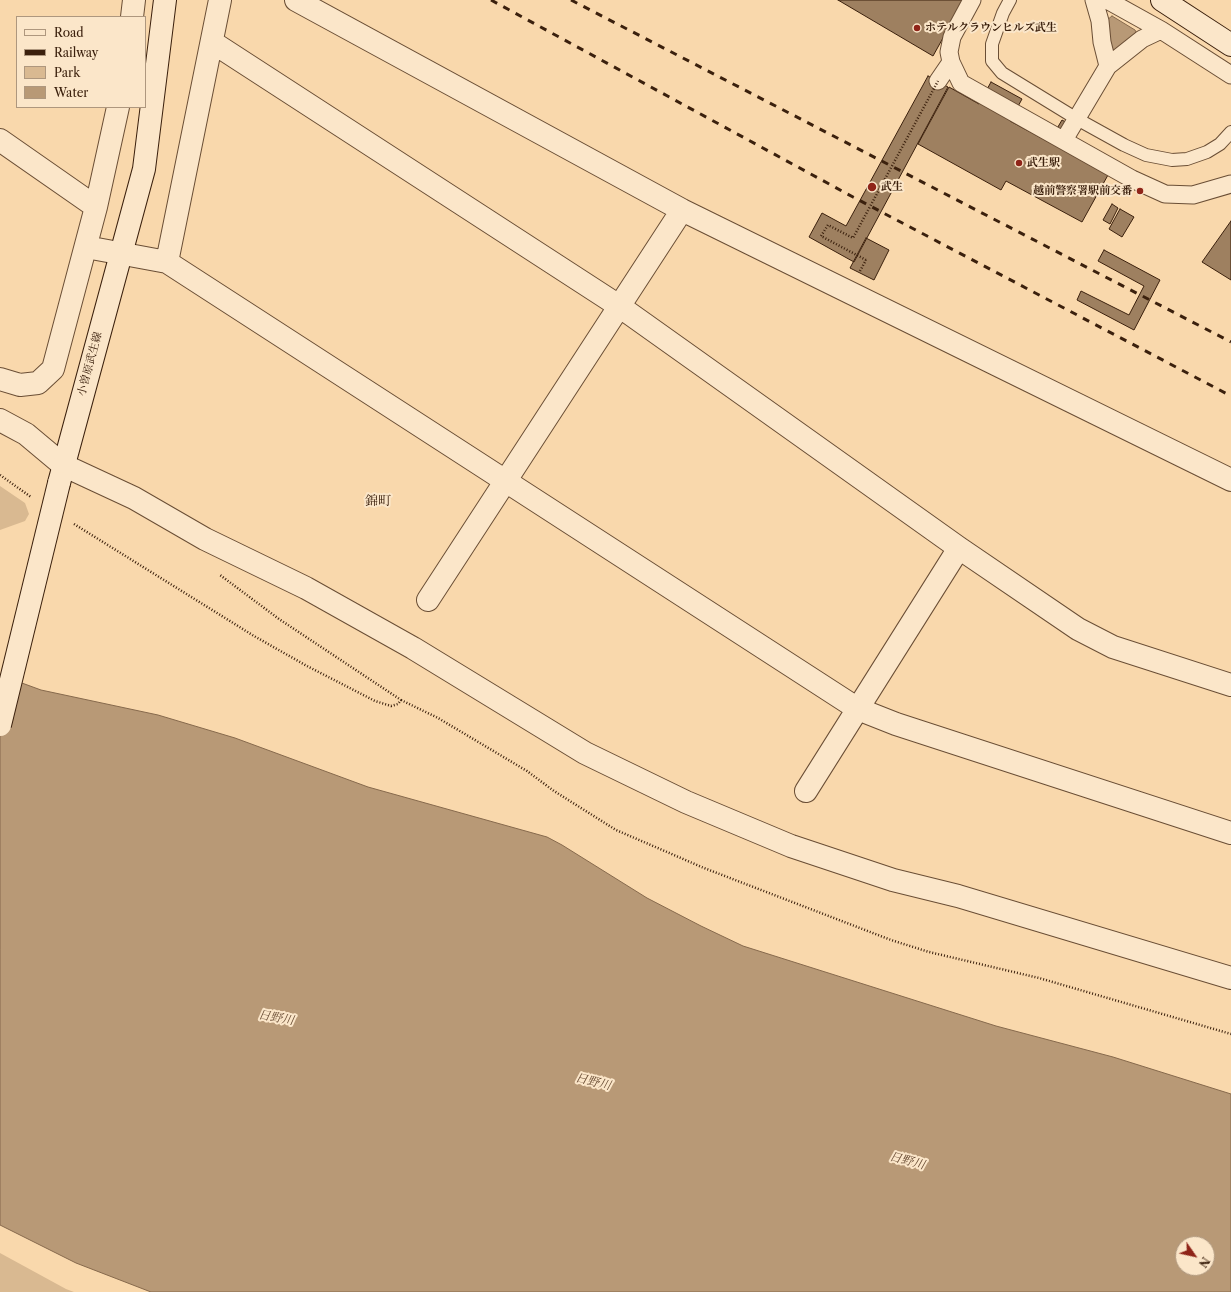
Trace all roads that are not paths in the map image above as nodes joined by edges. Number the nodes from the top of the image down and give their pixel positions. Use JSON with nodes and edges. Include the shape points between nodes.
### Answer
{"nodes":[{"id":1,"x":134,"y":0,"type":"edge"},
{"id":2,"x":165,"y":0,"type":"edge"},
{"id":3,"x":220,"y":0,"type":"edge"},
{"id":4,"x":296,"y":0,"type":"edge"},
{"id":5,"x":972,"y":0,"type":"edge"},
{"id":6,"x":1010,"y":0,"type":"edge"},
{"id":7,"x":1094,"y":0,"type":"edge"},
{"id":8,"x":1107,"y":0,"type":"edge"},
{"id":9,"x":1162,"y":0,"type":"edge"},
{"id":10,"x":132,"y":16,"type":"edge"},
{"id":11,"x":1161,"y":30,"type":"junction"},
{"id":12,"x":212,"y":42,"type":"junction"},
{"id":13,"x":1231,"y":44,"type":"edge"},
{"id":14,"x":951,"y":62,"type":"junction"},
{"id":15,"x":1108,"y":66,"type":"junction"},
{"id":16,"x":1231,"y":75,"type":"edge"},
{"id":17,"x":938,"y":81,"type":"road end"},
{"id":18,"x":118,"y":108,"type":"edge"},
{"id":19,"x":1077,"y":119,"type":"junction"},
{"id":20,"x":1231,"y":132,"type":"edge"},
{"id":21,"x":0,"y":140,"type":"edge"},
{"id":22,"x":1064,"y":140,"type":"junction"},
{"id":23,"x":1231,"y":184,"type":"edge"},
{"id":24,"x":96,"y":207,"type":"junction"},
{"id":25,"x":682,"y":210,"type":"junction"},
{"id":26,"x":86,"y":247,"type":"junction"},
{"id":27,"x":122,"y":253,"type":"junction"},
{"id":28,"x":167,"y":262,"type":"junction"},
{"id":29,"x":619,"y":306,"type":"junction"},
{"id":30,"x":0,"y":380,"type":"edge"},
{"id":31,"x":0,"y":420,"type":"edge"},
{"id":32,"x":61,"y":474,"type":"junction"},
{"id":33,"x":1231,"y":480,"type":"edge"},
{"id":34,"x":504,"y":482,"type":"junction"},
{"id":35,"x":959,"y":548,"type":"junction"},
{"id":36,"x":428,"y":600,"type":"dead end"},
{"id":37,"x":1231,"y":685,"type":"edge"},
{"id":38,"x":858,"y":709,"type":"junction"},
{"id":39,"x":0,"y":725,"type":"edge"},
{"id":40,"x":806,"y":791,"type":"dead end"},
{"id":41,"x":1231,"y":832,"type":"edge"},
{"id":42,"x":1231,"y":978,"type":"edge"}],
"edges":[{"from":1,"to":10,"type":"street"},
{"from":2,"to":27,"type":"street","name":"小曽原武生線","via":[[144,169]]},
{"from":3,"to":12,"type":"street"},
{"from":4,"to":25,"type":"street"},
{"from":5,"to":14,"type":"street","via":[[952,37],[949,52]]},
{"from":6,"to":19,"type":"lane","via":[[992,44],[992,61],[1002,73]]},
{"from":7,"to":15,"type":"street"},
{"from":8,"to":11,"type":"street"},
{"from":9,"to":13,"type":"street"},
{"from":11,"to":15,"type":"street","via":[[1142,39]]},
{"from":11,"to":16,"type":"street"},
{"from":12,"to":28,"type":"street"},
{"from":12,"to":29,"type":"street"},
{"from":14,"to":17,"type":"street"},
{"from":14,"to":22,"type":"street","via":[[961,83]]},
{"from":15,"to":19,"type":"street"},
{"from":18,"to":24,"type":"street"},
{"from":19,"to":20,"type":"lane","via":[[1146,155],[1172,160],[1187,159],[1207,152],[1220,144]]},
{"from":19,"to":22,"type":"street"},
{"from":21,"to":24,"type":"street"},
{"from":22,"to":23,"type":"street","via":[[1142,184],[1165,194],[1193,195]]},
{"from":24,"to":26,"type":"street"},
{"from":25,"to":29,"type":"street"},
{"from":25,"to":33,"type":"street"},
{"from":26,"to":27,"type":"street"},
{"from":26,"to":30,"type":"street","via":[[53,369],[38,383],[20,385]]},
{"from":27,"to":28,"type":"street"},
{"from":27,"to":32,"type":"street","name":"小曽原武生線"},
{"from":28,"to":34,"type":"street"},
{"from":29,"to":34,"type":"street"},
{"from":29,"to":35,"type":"street"},
{"from":31,"to":32,"type":"street","via":[[26,434]]},
{"from":32,"to":39,"type":"street","name":"小曽原武生線","bridge":true},
{"from":32,"to":42,"type":"street","via":[[134,498],[205,539],[306,588],[413,648],[585,753],[686,802],[791,846],[893,880],[958,896]]},
{"from":34,"to":36,"type":"street"},
{"from":34,"to":38,"type":"street"},
{"from":35,"to":37,"type":"street","via":[[1078,629],[1113,647]]},
{"from":35,"to":38,"type":"street"},
{"from":38,"to":40,"type":"street"},
{"from":38,"to":41,"type":"street","via":[[896,724]]}]}
